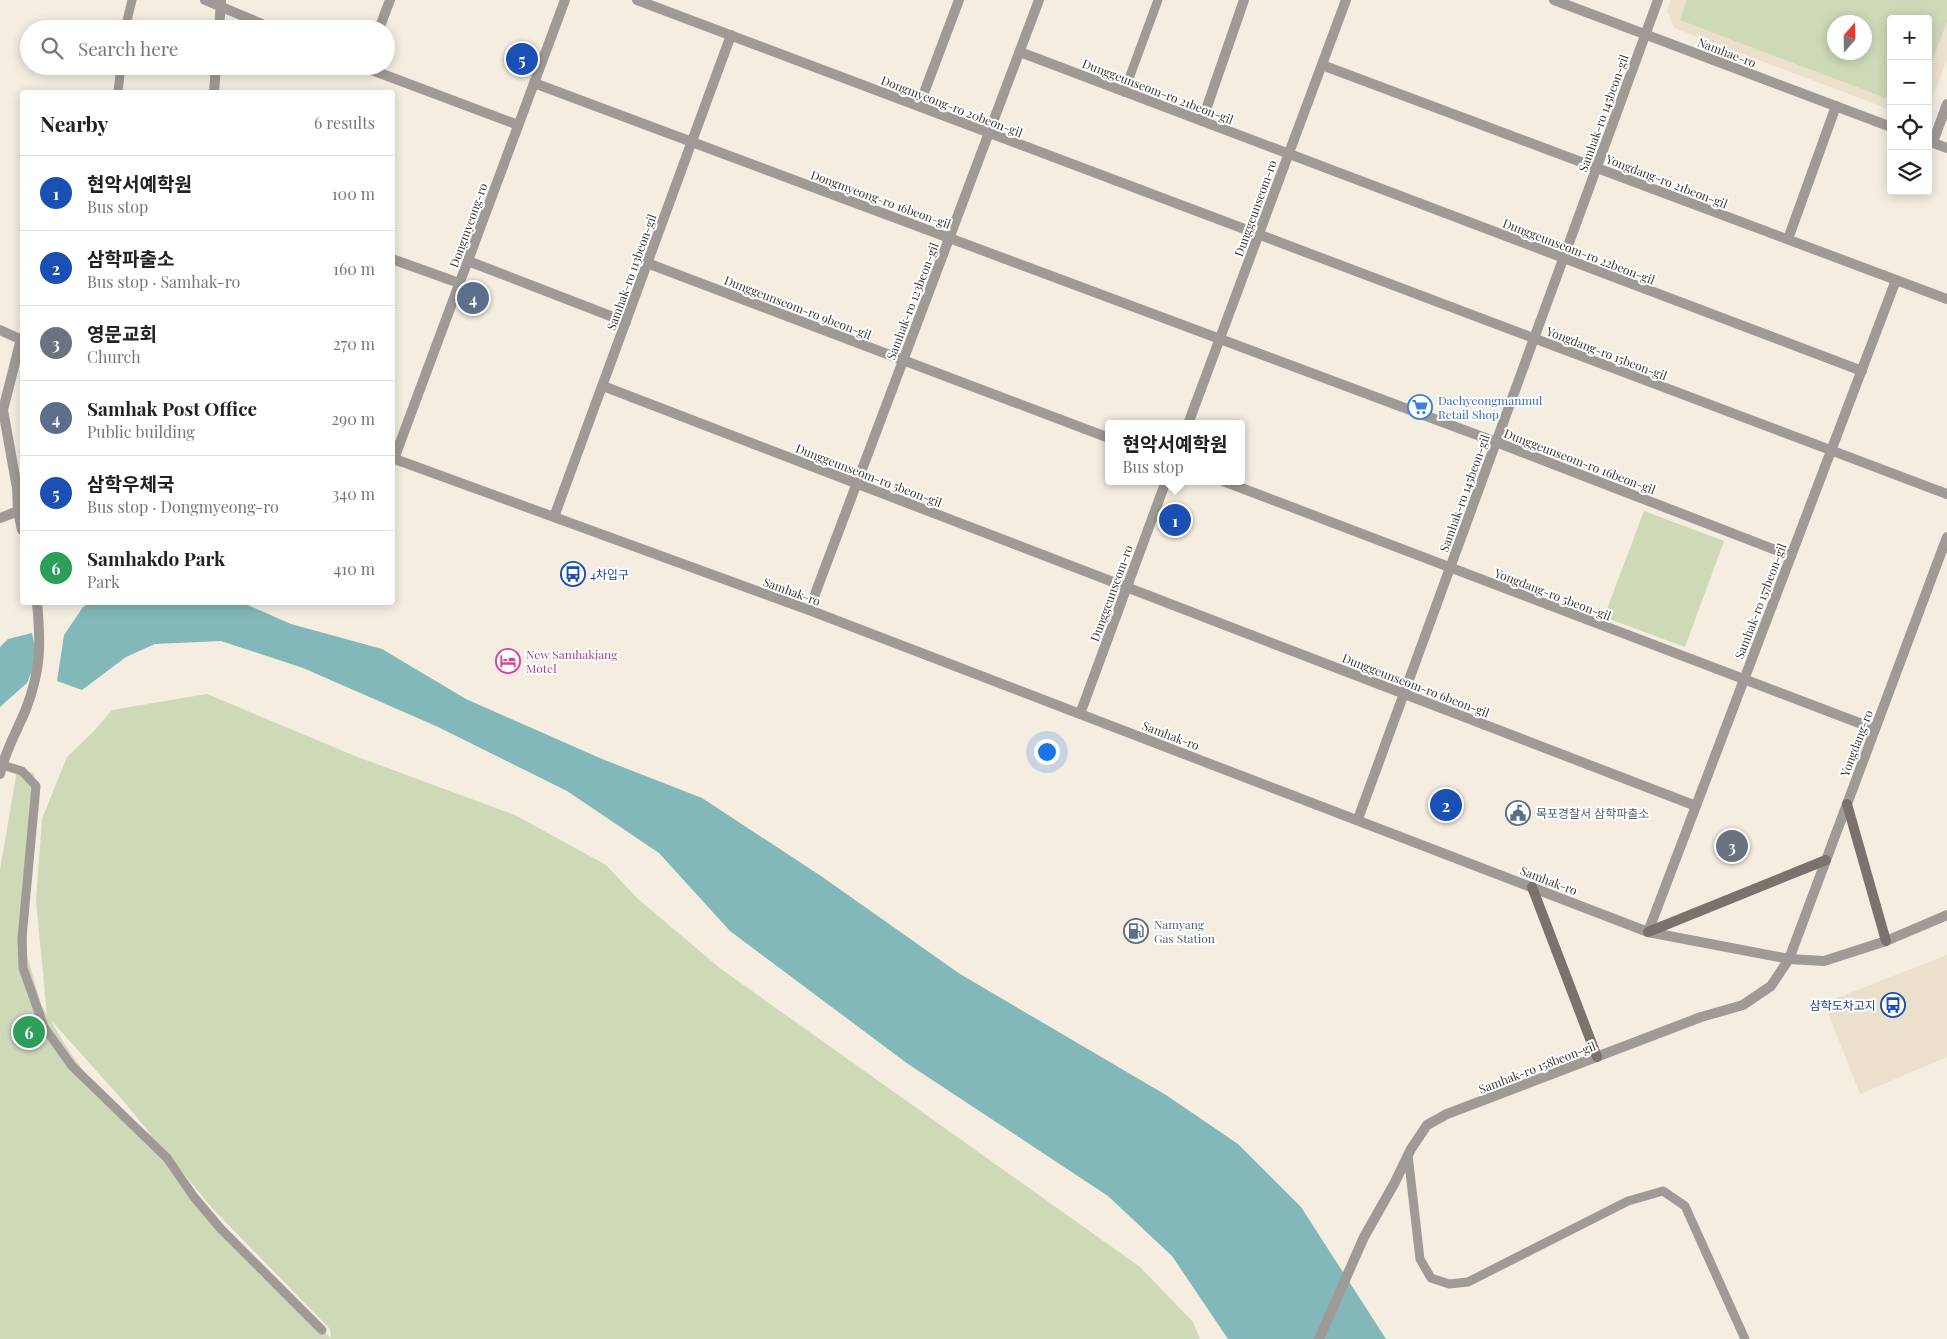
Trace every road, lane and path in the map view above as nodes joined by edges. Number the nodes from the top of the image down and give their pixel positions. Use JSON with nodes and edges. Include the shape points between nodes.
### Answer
{"nodes":[{"id":1,"x":132,"y":0,"type":"edge"},
{"id":2,"x":205,"y":0,"type":"edge"},
{"id":3,"x":390,"y":0,"type":"edge"},
{"id":4,"x":565,"y":0,"type":"edge"},
{"id":5,"x":637,"y":0,"type":"edge"},
{"id":6,"x":959,"y":0,"type":"edge"},
{"id":7,"x":1040,"y":0,"type":"edge"},
{"id":8,"x":1158,"y":0,"type":"edge"},
{"id":9,"x":1244,"y":0,"type":"edge"},
{"id":10,"x":1346,"y":0,"type":"edge"},
{"id":11,"x":1554,"y":0,"type":"edge"},
{"id":12,"x":1658,"y":0,"type":"edge"},
{"id":13,"x":221,"y":3,"type":"edge"},
{"id":14,"x":660,"y":4,"type":"edge"},
{"id":15,"x":127,"y":20,"type":"edge"},
{"id":16,"x":220,"y":20,"type":"edge"},
{"id":17,"x":256,"y":20,"type":"edge"},
{"id":18,"x":382,"y":20,"type":"edge"},
{"id":19,"x":731,"y":35,"type":"junction"},
{"id":20,"x":1645,"y":35,"type":"junction"},
{"id":21,"x":1020,"y":52,"type":"junction"},
{"id":22,"x":1322,"y":64,"type":"junction"},
{"id":23,"x":120,"y":75,"type":"edge"},
{"id":24,"x":215,"y":75,"type":"edge"},
{"id":25,"x":385,"y":75,"type":"edge"},
{"id":26,"x":534,"y":82,"type":"junction"},
{"id":27,"x":118,"y":90,"type":"edge"},
{"id":28,"x":214,"y":90,"type":"edge"},
{"id":29,"x":1124,"y":92,"type":"junction"},
{"id":30,"x":1947,"y":104,"type":"edge"},
{"id":31,"x":919,"y":106,"type":"junction"},
{"id":32,"x":1836,"y":106,"type":"junction"},
{"id":33,"x":1202,"y":121,"type":"junction"},
{"id":34,"x":518,"y":125,"type":"junction"},
{"id":35,"x":1887,"y":125,"type":"edge"},
{"id":36,"x":989,"y":133,"type":"junction"},
{"id":37,"x":1932,"y":137,"type":"edge"},
{"id":38,"x":692,"y":142,"type":"junction"},
{"id":39,"x":1932,"y":142,"type":"edge"},
{"id":40,"x":1947,"y":148,"type":"edge"},
{"id":41,"x":1288,"y":154,"type":"junction"},
{"id":42,"x":1596,"y":168,"type":"junction"},
{"id":43,"x":1258,"y":234,"type":"junction"},
{"id":44,"x":950,"y":238,"type":"junction"},
{"id":45,"x":1788,"y":239,"type":"junction"},
{"id":46,"x":1564,"y":258,"type":"junction"},
{"id":47,"x":395,"y":260,"type":"edge"},
{"id":48,"x":468,"y":261,"type":"junction"},
{"id":49,"x":648,"y":263,"type":"junction"},
{"id":50,"x":1896,"y":280,"type":"junction"},
{"id":51,"x":460,"y":283,"type":"junction"},
{"id":52,"x":1947,"y":299,"type":"edge"},
{"id":53,"x":626,"y":322,"type":"junction"},
{"id":54,"x":0,"y":330,"type":"edge"},
{"id":55,"x":20,"y":339,"type":"edge"},
{"id":56,"x":1220,"y":339,"type":"junction"},
{"id":57,"x":1534,"y":339,"type":"junction"},
{"id":58,"x":20,"y":347,"type":"edge"},
{"id":59,"x":903,"y":360,"type":"junction"},
{"id":60,"x":1862,"y":371,"type":"junction"},
{"id":61,"x":602,"y":386,"type":"junction"},
{"id":62,"x":1190,"y":420,"type":"edge"},
{"id":63,"x":1105,"y":436,"type":"edge"},
{"id":64,"x":1496,"y":442,"type":"junction"},
{"id":65,"x":1831,"y":451,"type":"junction"},
{"id":66,"x":395,"y":454,"type":"edge"},
{"id":67,"x":395,"y":460,"type":"edge"},
{"id":68,"x":857,"y":483,"type":"junction"},
{"id":69,"x":1165,"y":485,"type":"edge"},
{"id":70,"x":1232,"y":485,"type":"edge"},
{"id":71,"x":1947,"y":494,"type":"edge"},
{"id":72,"x":18,"y":511,"type":"junction"},
{"id":73,"x":554,"y":517,"type":"junction"},
{"id":74,"x":0,"y":518,"type":"edge"},
{"id":75,"x":20,"y":520,"type":"edge"},
{"id":76,"x":1947,"y":537,"type":"edge"},
{"id":77,"x":1791,"y":556,"type":"junction"},
{"id":78,"x":1450,"y":568,"type":"junction"},
{"id":79,"x":1127,"y":587,"type":"junction"},
{"id":80,"x":37,"y":605,"type":"edge"},
{"id":81,"x":809,"y":610,"type":"junction"},
{"id":82,"x":1744,"y":679,"type":"junction"},
{"id":83,"x":1404,"y":694,"type":"junction"},
{"id":84,"x":1080,"y":714,"type":"junction"},
{"id":85,"x":1875,"y":729,"type":"junction"},
{"id":86,"x":1,"y":770,"type":"edge"},
{"id":87,"x":1847,"y":804,"type":"junction"},
{"id":88,"x":1696,"y":806,"type":"junction"},
{"id":89,"x":1358,"y":819,"type":"junction"},
{"id":90,"x":1826,"y":860,"type":"junction"},
{"id":91,"x":1532,"y":886,"type":"junction"},
{"id":92,"x":1947,"y":915,"type":"edge"},
{"id":93,"x":1648,"y":932,"type":"junction"},
{"id":94,"x":1886,"y":941,"type":"junction"},
{"id":95,"x":1789,"y":958,"type":"junction"},
{"id":96,"x":1597,"y":1057,"type":"junction"},
{"id":97,"x":1408,"y":1155,"type":"junction"},
{"id":98,"x":322,"y":1330,"type":"dead end"},
{"id":99,"x":1319,"y":1339,"type":"edge"},
{"id":100,"x":1745,"y":1339,"type":"edge"}],
"edges":[{"from":1,"to":15,"type":"lane"},
{"from":2,"to":13,"type":"street"},
{"from":3,"to":18,"type":"street"},
{"from":4,"to":26,"type":"street","name":"Dongmyeong-ro"},
{"from":5,"to":14,"type":"street","name":"Dongmyeong-ro 20beon-gil"},
{"from":6,"to":31,"type":"street"},
{"from":7,"to":21,"type":"street","name":"Samhak-ro 123beon-gil"},
{"from":8,"to":29,"type":"lane"},
{"from":9,"to":33,"type":"street"},
{"from":10,"to":22,"type":"street","name":"Dunggeunseom-ro"},
{"from":11,"to":20,"type":"street","name":"Namhae-ro"},
{"from":12,"to":20,"type":"street","name":"Samhak-ro 145beon-gil"},
{"from":13,"to":16,"type":"street"},
{"from":13,"to":17,"type":"street"},
{"from":14,"to":19,"type":"street","name":"Dongmyeong-ro 20beon-gil"},
{"from":19,"to":31,"type":"street","name":"Dongmyeong-ro 20beon-gil"},
{"from":19,"to":38,"type":"street","name":"Samhak-ro 113beon-gil"},
{"from":20,"to":32,"type":"street","name":"Namhae-ro"},
{"from":20,"to":42,"type":"street","name":"Samhak-ro 145beon-gil"},
{"from":21,"to":29,"type":"street","name":"Dunggeunseom-ro 21beon-gil"},
{"from":21,"to":36,"type":"street","name":"Samhak-ro 123beon-gil"},
{"from":22,"to":41,"type":"street","name":"Dunggeunseom-ro"},
{"from":22,"to":42,"type":"street","name":"Yongdang-ro 21beon-gil"},
{"from":23,"to":27,"type":"lane"},
{"from":24,"to":28,"type":"street"},
{"from":25,"to":34,"type":"street"},
{"from":26,"to":34,"type":"street","name":"Dongmyeong-ro"},
{"from":26,"to":38,"type":"street","name":"Dongmyeong-ro 16beon-gil"},
{"from":29,"to":33,"type":"street","name":"Dunggeunseom-ro 21beon-gil"},
{"from":30,"to":37,"type":"street"},
{"from":31,"to":36,"type":"street","name":"Dongmyeong-ro 20beon-gil"},
{"from":32,"to":35,"type":"street","name":"Namhae-ro"},
{"from":32,"to":45,"type":"street"},
{"from":33,"to":41,"type":"street","name":"Dunggeunseom-ro 21beon-gil"},
{"from":34,"to":48,"type":"street","name":"Dongmyeong-ro"},
{"from":36,"to":43,"type":"street","name":"Dongmyeong-ro 20beon-gil"},
{"from":36,"to":44,"type":"street","name":"Samhak-ro 123beon-gil"},
{"from":38,"to":44,"type":"street","name":"Dongmyeong-ro 16beon-gil"},
{"from":38,"to":49,"type":"street","name":"Samhak-ro 113beon-gil"},
{"from":39,"to":40,"type":"street"},
{"from":41,"to":43,"type":"street","name":"Dunggeunseom-ro"},
{"from":41,"to":46,"type":"street","name":"Dunggeunseom-ro 22beon-gil"},
{"from":42,"to":45,"type":"street","name":"Yongdang-ro 21beon-gil"},
{"from":42,"to":46,"type":"street","name":"Samhak-ro 145beon-gil"},
{"from":43,"to":56,"type":"street","name":"Dunggeunseom-ro"},
{"from":43,"to":57,"type":"street","name":"Yongdang-ro 15beon-gil"},
{"from":44,"to":56,"type":"street","name":"Dongmyeong-ro 16beon-gil"},
{"from":44,"to":59,"type":"street","name":"Samhak-ro 123beon-gil"},
{"from":45,"to":50,"type":"street","name":"Yongdang-ro 21beon-gil"},
{"from":46,"to":57,"type":"street","name":"Samhak-ro 145beon-gil"},
{"from":46,"to":60,"type":"street","name":"Dunggeunseom-ro 22beon-gil"},
{"from":47,"to":51,"type":"street"},
{"from":48,"to":51,"type":"street","name":"Dongmyeong-ro"},
{"from":48,"to":53,"type":"street"},
{"from":49,"to":53,"type":"street","name":"Samhak-ro 113beon-gil"},
{"from":49,"to":59,"type":"street","name":"Dunggeunseom-ro 9beon-gil"},
{"from":50,"to":52,"type":"street","name":"Yongdang-ro 21beon-gil"},
{"from":50,"to":60,"type":"street","name":"Samhak-ro 157beon-gil"},
{"from":51,"to":66,"type":"street","name":"Dongmyeong-ro"},
{"from":53,"to":61,"type":"street","name":"Samhak-ro 113beon-gil"},
{"from":54,"to":55,"type":"street"},
{"from":56,"to":62,"type":"street","name":"Dunggeunseom-ro"},
{"from":56,"to":64,"type":"street","name":"Dunggeunseom-ro 16beon-gil"},
{"from":57,"to":64,"type":"street","name":"Samhak-ro 145beon-gil"},
{"from":57,"to":65,"type":"street","name":"Yongdang-ro 15beon-gil"},
{"from":58,"to":72,"type":"street","via":[[3,410]]},
{"from":59,"to":63,"type":"street","name":"Dunggeunseom-ro 9beon-gil"},
{"from":59,"to":68,"type":"street","name":"Samhak-ro 123beon-gil"},
{"from":60,"to":65,"type":"street","name":"Samhak-ro 157beon-gil"},
{"from":61,"to":68,"type":"street","name":"Dunggeunseom-ro 5beon-gil"},
{"from":61,"to":73,"type":"street","name":"Samhak-ro 113beon-gil"},
{"from":64,"to":77,"type":"street","name":"Dunggeunseom-ro 16beon-gil"},
{"from":64,"to":78,"type":"street","name":"Samhak-ro 145beon-gil"},
{"from":65,"to":71,"type":"street","name":"Yongdang-ro 15beon-gil"},
{"from":65,"to":77,"type":"street","name":"Samhak-ro 157beon-gil"},
{"from":67,"to":73,"type":"street","name":"Samhak-ro"},
{"from":68,"to":79,"type":"street","name":"Dunggeunseom-ro 5beon-gil"},
{"from":68,"to":81,"type":"street","name":"Samhak-ro 123beon-gil"},
{"from":69,"to":79,"type":"street","name":"Dunggeunseom-ro"},
{"from":70,"to":78,"type":"street","name":"Yongdang-ro 5beon-gil"},
{"from":72,"to":74,"type":"street"},
{"from":72,"to":75,"type":"street"},
{"from":73,"to":81,"type":"street","name":"Samhak-ro"},
{"from":76,"to":85,"type":"street","name":"Yongdang-ro"},
{"from":77,"to":82,"type":"street","name":"Samhak-ro 157beon-gil"},
{"from":78,"to":82,"type":"street","name":"Yongdang-ro 5beon-gil"},
{"from":78,"to":83,"type":"street","name":"Samhak-ro 145beon-gil"},
{"from":79,"to":83,"type":"street","name":"Dunggeunseom-ro 6beon-gil"},
{"from":79,"to":84,"type":"street","name":"Dunggeunseom-ro"},
{"from":80,"to":86,"type":"street","via":[[39,665]]},
{"from":81,"to":84,"type":"street","name":"Samhak-ro"},
{"from":82,"to":85,"type":"street","name":"Yongdang-ro 5beon-gil"},
{"from":82,"to":88,"type":"street","name":"Samhak-ro 157beon-gil"},
{"from":83,"to":88,"type":"street","name":"Dunggeunseom-ro 6beon-gil"},
{"from":83,"to":89,"type":"street","name":"Samhak-ro 145beon-gil"},
{"from":84,"to":89,"type":"street","name":"Samhak-ro"},
{"from":85,"to":87,"type":"street","name":"Yongdang-ro"},
{"from":86,"to":98,"type":"lane","via":[[22,771],[36,786],[22,938],[23,968],[44,1027],[72,1066],[167,1158],[221,1229]]},
{"from":87,"to":90,"type":"street","name":"Yongdang-ro"},
{"from":87,"to":94,"type":"main road"},
{"from":88,"to":93,"type":"street","name":"Samhak-ro 157beon-gil"},
{"from":89,"to":91,"type":"street","name":"Samhak-ro"},
{"from":90,"to":93,"type":"main road"},
{"from":90,"to":95,"type":"street","name":"Yongdang-ro"},
{"from":91,"to":93,"type":"street","name":"Samhak-ro"},
{"from":91,"to":96,"type":"main road"},
{"from":92,"to":94,"type":"street","name":"Samhak-ro"},
{"from":93,"to":95,"type":"street","name":"Samhak-ro"},
{"from":94,"to":95,"type":"street","name":"Samhak-ro","via":[[1824,961]]},
{"from":95,"to":96,"type":"street","name":"Samhak-ro 158beon-gil","via":[[1771,986],[1743,1005],[1701,1017]]},
{"from":96,"to":97,"type":"street","name":"Samhak-ro 158beon-gil","via":[[1436,1119],[1422,1132]]},
{"from":97,"to":99,"type":"street","name":"Samhak-ro 158beon-gil","via":[[1364,1237]]},
{"from":97,"to":100,"type":"lane","via":[[1420,1259],[1431,1278],[1449,1284],[1468,1282],[1628,1201],[1663,1190],[1685,1206]]}]}
